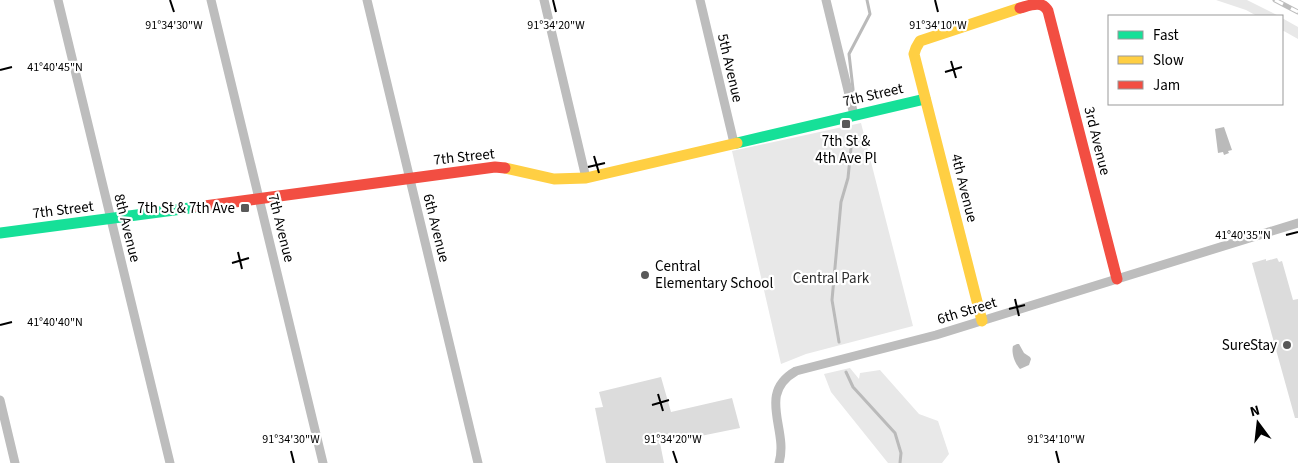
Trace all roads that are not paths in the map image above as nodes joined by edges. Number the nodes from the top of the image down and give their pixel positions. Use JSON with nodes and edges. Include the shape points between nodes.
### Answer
{"nodes":[{"id":1,"x":58,"y":0,"type":"edge"},
{"id":2,"x":211,"y":0,"type":"edge"},
{"id":3,"x":367,"y":0,"type":"edge"},
{"id":4,"x":544,"y":0,"type":"edge"},
{"id":5,"x":700,"y":0,"type":"edge"},
{"id":6,"x":826,"y":0,"type":"edge"},
{"id":7,"x":1048,"y":11,"type":"joint"},
{"id":8,"x":916,"y":62,"type":"joint"},
{"id":9,"x":925,"y":99,"type":"junction"},
{"id":10,"x":854,"y":115,"type":"junction"},
{"id":11,"x":734,"y":143,"type":"junction"},
{"id":12,"x":409,"y":178,"type":"junction"},
{"id":13,"x":586,"y":178,"type":"junction"},
{"id":14,"x":259,"y":198,"type":"junction"},
{"id":15,"x":111,"y":219,"type":"junction"},
{"id":16,"x":1298,"y":223,"type":"edge"},
{"id":17,"x":0,"y":233,"type":"edge"},
{"id":18,"x":1117,"y":279,"type":"junction"},
{"id":19,"x":982,"y":321,"type":"junction"},
{"id":20,"x":0,"y":400,"type":"edge"},
{"id":21,"x":15,"y":463,"type":"edge"},
{"id":22,"x":170,"y":463,"type":"edge"},
{"id":23,"x":324,"y":463,"type":"edge"},
{"id":24,"x":478,"y":463,"type":"edge"},
{"id":25,"x":779,"y":463,"type":"edge"}],
"edges":[{"from":1,"to":15,"type":"street","name":"8th Avenue"},
{"from":2,"to":14,"type":"street","name":"7th Avenue"},
{"from":3,"to":12,"type":"street","name":"6th Avenue"},
{"from":4,"to":13,"type":"street"},
{"from":5,"to":11,"type":"street","name":"5th Avenue"},
{"from":6,"to":10,"type":"street"},
{"from":7,"to":8,"type":"street","name":"7th Street","via":[[1045,4],[1034,4],[920,41],[914,50]]},
{"from":7,"to":18,"type":"street","name":"3rd Avenue"},
{"from":8,"to":9,"type":"street","name":"4th Avenue"},
{"from":9,"to":10,"type":"street","name":"7th Street"},
{"from":9,"to":19,"type":"street","name":"4th Avenue"},
{"from":10,"to":11,"type":"street","name":"7th Street"},
{"from":11,"to":13,"type":"street","name":"7th Street"},
{"from":12,"to":13,"type":"street","name":"7th Street","via":[[495,167],[553,179]]},
{"from":12,"to":14,"type":"street","name":"7th Street"},
{"from":12,"to":24,"type":"street","name":"6th Avenue"},
{"from":14,"to":15,"type":"street","name":"7th Street"},
{"from":14,"to":23,"type":"street","name":"7th Avenue"},
{"from":15,"to":17,"type":"street","name":"7th Street"},
{"from":15,"to":22,"type":"street","name":"8th Avenue"},
{"from":16,"to":18,"type":"street","name":"6th Street"},
{"from":18,"to":19,"type":"street","name":"6th Street"},
{"from":19,"to":25,"type":"street","name":"6th Street","via":[[809,366],[788,376],[782,381],[775,399],[782,446]]},
{"from":20,"to":21,"type":"street"}]}
